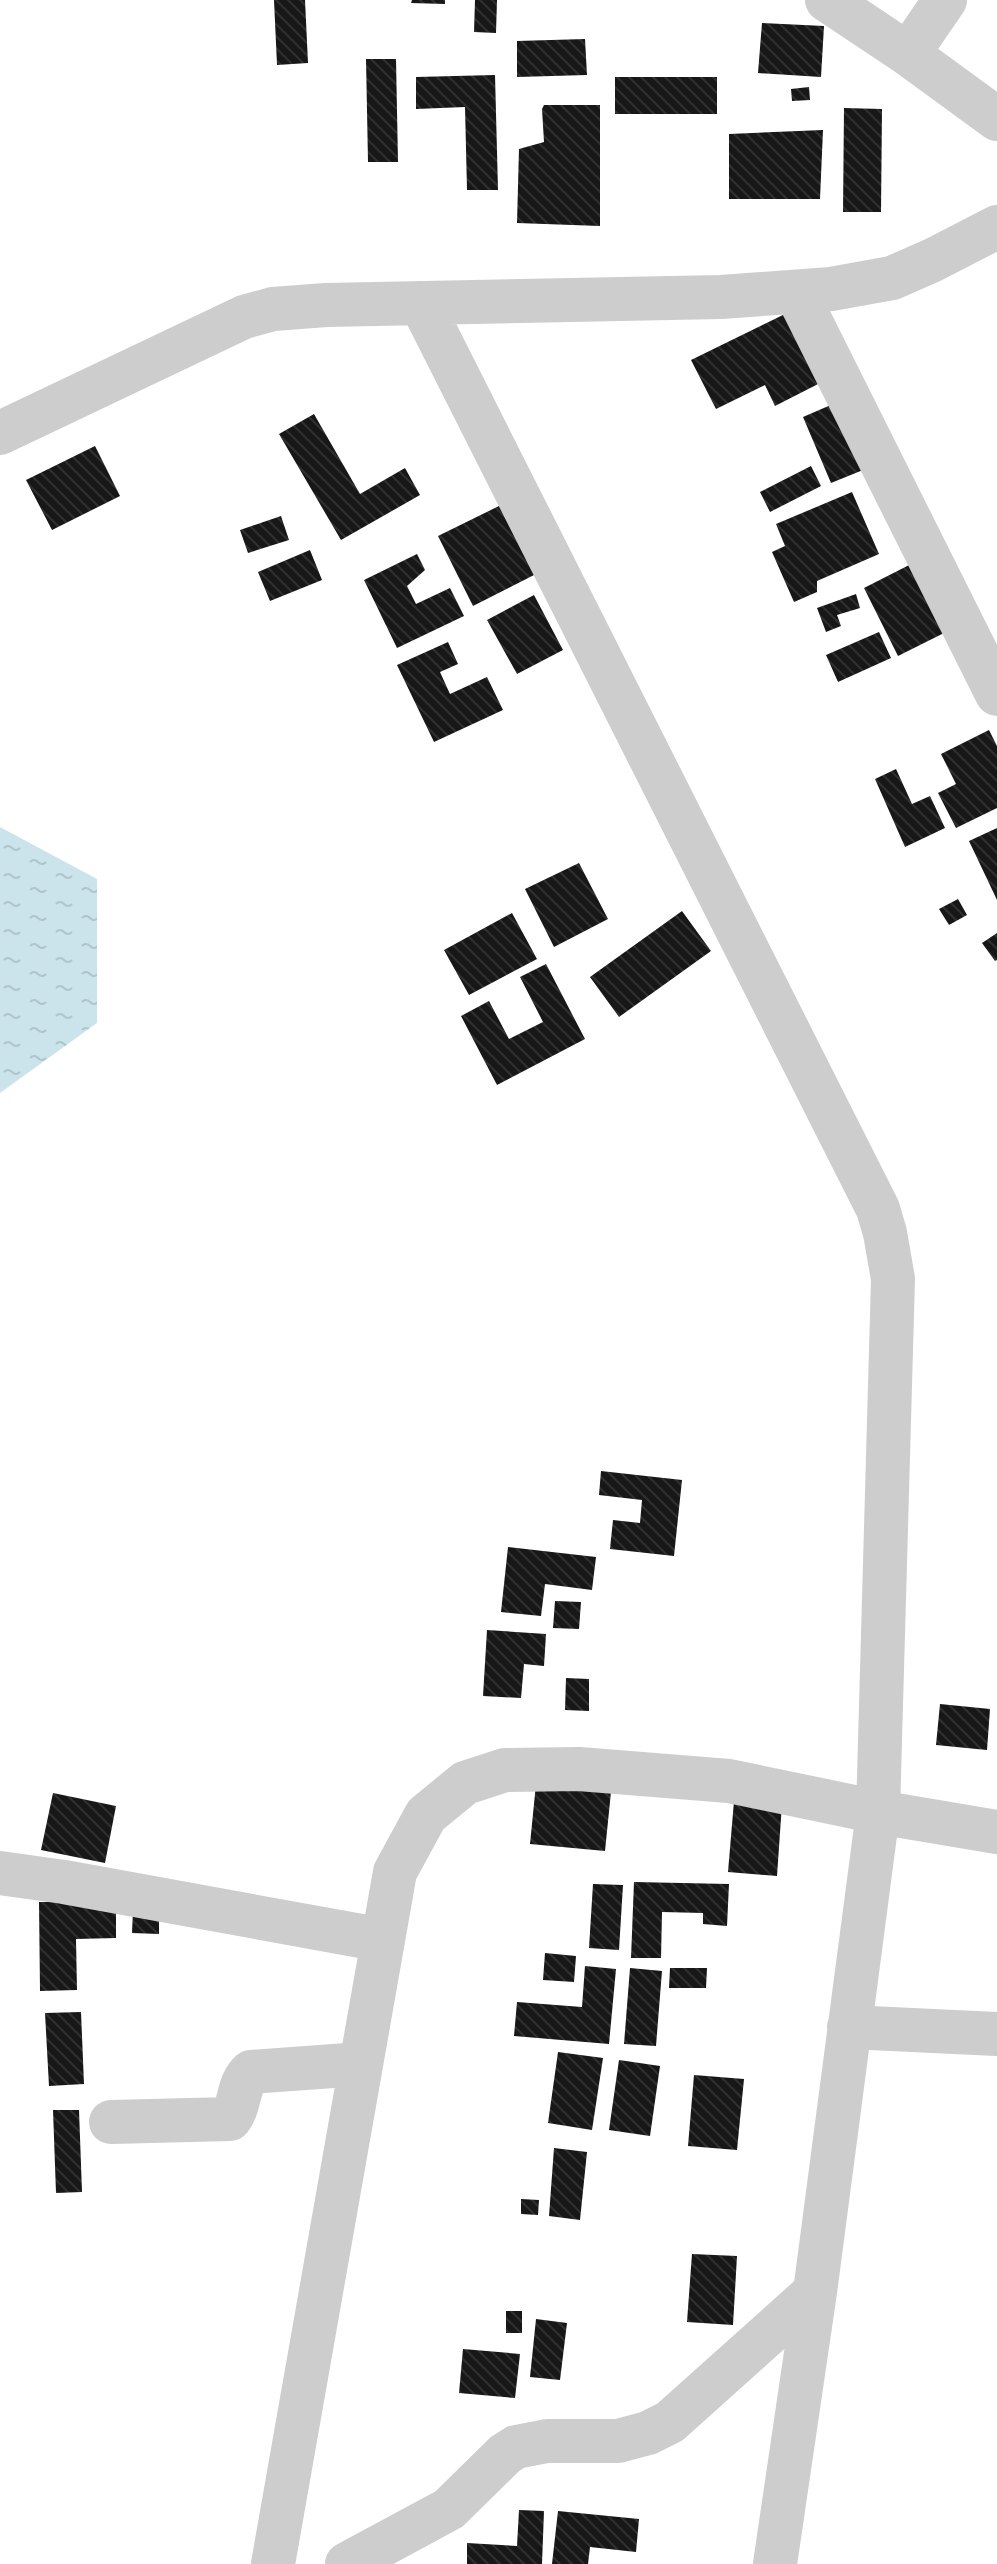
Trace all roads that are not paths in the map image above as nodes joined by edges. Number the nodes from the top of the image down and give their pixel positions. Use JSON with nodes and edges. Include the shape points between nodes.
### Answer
{"nodes":[{"id":1,"x":827,"y":0,"type":"edge"},
{"id":2,"x":945,"y":0,"type":"edge"},
{"id":3,"x":908,"y":54,"type":"junction"},
{"id":4,"x":997,"y":119,"type":"edge"},
{"id":5,"x":997,"y":227,"type":"edge"},
{"id":6,"x":796,"y":292,"type":"junction"},
{"id":7,"x":421,"y":303,"type":"junction"},
{"id":8,"x":0,"y":433,"type":"edge"},
{"id":9,"x":997,"y":694,"type":"edge"},
{"id":10,"x":878,"y":1812,"type":"junction"},
{"id":11,"x":997,"y":1832,"type":"edge"},
{"id":12,"x":0,"y":1873,"type":"edge"},
{"id":13,"x":383,"y":1940,"type":"junction"},
{"id":14,"x":849,"y":2027,"type":"junction"},
{"id":15,"x":997,"y":2034,"type":"edge"},
{"id":16,"x":361,"y":2064,"type":"junction"},
{"id":17,"x":111,"y":2122,"type":"dead end"},
{"id":18,"x":815,"y":2292,"type":"junction"},
{"id":19,"x":273,"y":2564,"type":"edge"},
{"id":20,"x":347,"y":2564,"type":"edge"},
{"id":21,"x":775,"y":2564,"type":"edge"}],
"edges":[{"from":1,"to":3,"type":"street"},
{"from":2,"to":3,"type":"street"},
{"from":3,"to":4,"type":"street"},
{"from":5,"to":6,"type":"street","via":[[892,278]]},
{"from":6,"to":7,"type":"street"},
{"from":6,"to":9,"type":"street"},
{"from":7,"to":8,"type":"street","via":[[273,309],[244,317]]},
{"from":7,"to":10,"type":"street","via":[[878,1209],[893,1279]]},
{"from":10,"to":11,"type":"street"},
{"from":10,"to":13,"type":"street","via":[[729,1781],[579,1769],[505,1770],[465,1783],[426,1815],[395,1872]]},
{"from":10,"to":14,"type":"street"},
{"from":12,"to":13,"type":"street"},
{"from":13,"to":16,"type":"street"},
{"from":14,"to":15,"type":"street"},
{"from":14,"to":18,"type":"street"},
{"from":16,"to":17,"type":"street","via":[[251,2072],[230,2119]]},
{"from":16,"to":19,"type":"street"},
{"from":18,"to":20,"type":"street","via":[[670,2422],[618,2441],[547,2441],[516,2447],[449,2509]]},
{"from":18,"to":21,"type":"street"}]}
